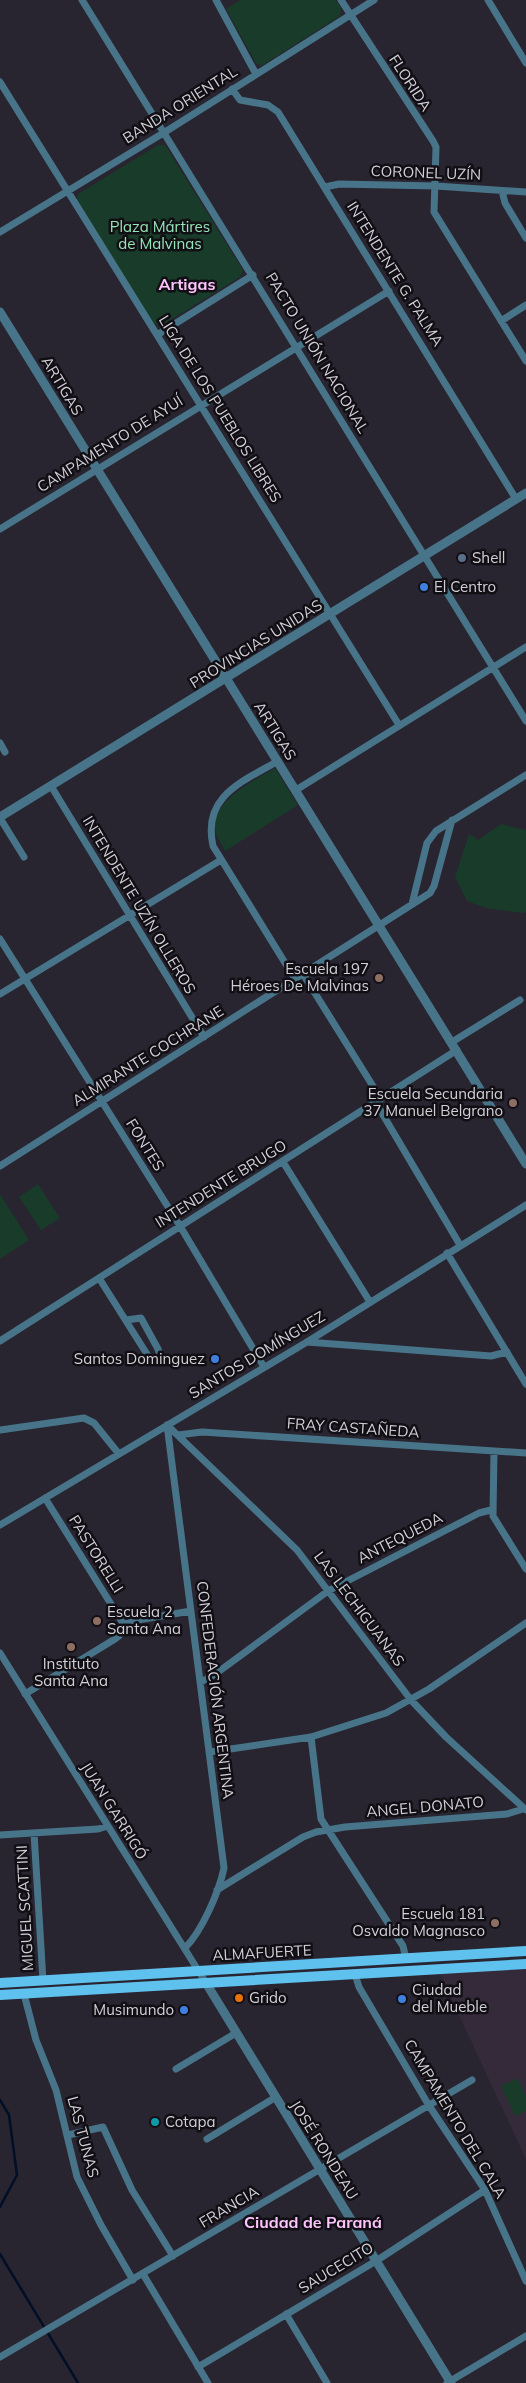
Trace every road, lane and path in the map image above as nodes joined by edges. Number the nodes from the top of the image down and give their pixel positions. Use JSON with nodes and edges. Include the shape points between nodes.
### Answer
{"nodes":[{"id":1,"x":82,"y":0,"type":"edge"},
{"id":2,"x":216,"y":0,"type":"edge"},
{"id":3,"x":341,"y":0,"type":"edge"},
{"id":4,"x":374,"y":0,"type":"edge"},
{"id":5,"x":488,"y":0,"type":"edge"},
{"id":6,"x":351,"y":16,"type":"junction"},
{"id":7,"x":526,"y":62,"type":"edge"},
{"id":8,"x":256,"y":74,"type":"junction"},
{"id":9,"x":0,"y":82,"type":"edge"},
{"id":10,"x":232,"y":89,"type":"junction"},
{"id":11,"x":165,"y":132,"type":"junction"},
{"id":12,"x":436,"y":186,"type":"junction"},
{"id":13,"x":325,"y":187,"type":"junction"},
{"id":14,"x":67,"y":191,"type":"junction"},
{"id":15,"x":502,"y":191,"type":"junction"},
{"id":16,"x":526,"y":192,"type":"edge"},
{"id":17,"x":0,"y":232,"type":"edge"},
{"id":18,"x":526,"y":238,"type":"edge"},
{"id":19,"x":253,"y":275,"type":"junction"},
{"id":20,"x":389,"y":291,"type":"junction"},
{"id":21,"x":526,"y":305,"type":"edge"},
{"id":22,"x":0,"y":312,"type":"edge"},
{"id":23,"x":501,"y":321,"type":"junction"},
{"id":24,"x":157,"y":335,"type":"junction"},
{"id":25,"x":298,"y":347,"type":"junction"},
{"id":26,"x":526,"y":361,"type":"edge"},
{"id":27,"x":201,"y":405,"type":"junction"},
{"id":28,"x":96,"y":469,"type":"junction"},
{"id":29,"x":526,"y":493,"type":"edge"},
{"id":30,"x":516,"y":499,"type":"junction"},
{"id":31,"x":0,"y":529,"type":"edge"},
{"id":32,"x":424,"y":556,"type":"junction"},
{"id":33,"x":331,"y":614,"type":"junction"},
{"id":34,"x":526,"y":647,"type":"edge"},
{"id":35,"x":493,"y":668,"type":"junction"},
{"id":36,"x":226,"y":678,"type":"junction"},
{"id":37,"x":526,"y":720,"type":"edge"},
{"id":38,"x":399,"y":725,"type":"junction"},
{"id":39,"x":0,"y":742,"type":"edge"},
{"id":40,"x":5,"y":752,"type":"dead end"},
{"id":41,"x":278,"y":761,"type":"junction"},
{"id":42,"x":526,"y":775,"type":"edge"},
{"id":43,"x":51,"y":786,"type":"junction"},
{"id":44,"x":296,"y":790,"type":"junction"},
{"id":45,"x":0,"y":818,"type":"edge"},
{"id":46,"x":452,"y":820,"type":"junction"},
{"id":47,"x":24,"y":857,"type":"dead end"},
{"id":48,"x":222,"y":860,"type":"junction"},
{"id":49,"x":412,"y":904,"type":"junction"},
{"id":50,"x":128,"y":915,"type":"junction"},
{"id":51,"x":380,"y":926,"type":"junction"},
{"id":52,"x":0,"y":938,"type":"edge"},
{"id":53,"x":303,"y":974,"type":"junction"},
{"id":54,"x":26,"y":978,"type":"junction"},
{"id":55,"x":295,"y":979,"type":"junction"},
{"id":56,"x":0,"y":994,"type":"edge"},
{"id":57,"x":520,"y":1000,"type":"dead end"},
{"id":58,"x":204,"y":1037,"type":"junction"},
{"id":59,"x":454,"y":1046,"type":"junction"},
{"id":60,"x":379,"y":1101,"type":"junction"},
{"id":61,"x":102,"y":1102,"type":"junction"},
{"id":62,"x":283,"y":1162,"type":"junction"},
{"id":63,"x":526,"y":1164,"type":"edge"},
{"id":64,"x":0,"y":1165,"type":"edge"},
{"id":65,"x":526,"y":1205,"type":"edge"},
{"id":66,"x":180,"y":1226,"type":"junction"},
{"id":67,"x":460,"y":1245,"type":"junction"},
{"id":68,"x":447,"y":1253,"type":"junction"},
{"id":69,"x":99,"y":1278,"type":"junction"},
{"id":70,"x":370,"y":1302,"type":"junction"},
{"id":71,"x":126,"y":1320,"type":"junction"},
{"id":72,"x":0,"y":1341,"type":"edge"},
{"id":73,"x":307,"y":1342,"type":"junction"},
{"id":74,"x":507,"y":1352,"type":"junction"},
{"id":75,"x":264,"y":1367,"type":"junction"},
{"id":76,"x":526,"y":1384,"type":"edge"},
{"id":77,"x":167,"y":1426,"type":"junction"},
{"id":78,"x":0,"y":1430,"type":"edge"},
{"id":79,"x":178,"y":1435,"type":"junction"},
{"id":80,"x":494,"y":1451,"type":"junction"},
{"id":81,"x":526,"y":1453,"type":"edge"},
{"id":82,"x":119,"y":1454,"type":"junction"},
{"id":83,"x":44,"y":1498,"type":"junction"},
{"id":84,"x":491,"y":1510,"type":"junction"},
{"id":85,"x":0,"y":1525,"type":"edge"},
{"id":86,"x":526,"y":1569,"type":"edge"},
{"id":87,"x":328,"y":1591,"type":"junction"},
{"id":88,"x":191,"y":1611,"type":"junction"},
{"id":89,"x":526,"y":1623,"type":"edge"},
{"id":90,"x":124,"y":1625,"type":"junction"},
{"id":91,"x":0,"y":1653,"type":"edge"},
{"id":92,"x":201,"y":1682,"type":"junction"},
{"id":93,"x":25,"y":1694,"type":"junction"},
{"id":94,"x":412,"y":1700,"type":"junction"},
{"id":95,"x":311,"y":1737,"type":"junction"},
{"id":96,"x":210,"y":1752,"type":"junction"},
{"id":97,"x":524,"y":1810,"type":"edge"},
{"id":98,"x":108,"y":1826,"type":"junction"},
{"id":99,"x":328,"y":1830,"type":"junction"},
{"id":100,"x":34,"y":1834,"type":"junction"},
{"id":101,"x":0,"y":1835,"type":"edge"},
{"id":102,"x":217,"y":1890,"type":"junction"},
{"id":103,"x":185,"y":1948,"type":"junction"},
{"id":104,"x":526,"y":1951,"type":"edge"},
{"id":105,"x":406,"y":1959,"type":"junction"},
{"id":106,"x":526,"y":1964,"type":"edge"},
{"id":107,"x":200,"y":1971,"type":"junction"},
{"id":108,"x":355,"y":1974,"type":"junction"},
{"id":109,"x":44,"y":1981,"type":"junction"},
{"id":110,"x":206,"y":1983,"type":"junction"},
{"id":111,"x":0,"y":1984,"type":"edge"},
{"id":112,"x":24,"y":1994,"type":"junction"},
{"id":113,"x":0,"y":1995,"type":"edge"},
{"id":114,"x":236,"y":2033,"type":"junction"},
{"id":115,"x":176,"y":2069,"type":"dead end"},
{"id":116,"x":472,"y":2080,"type":"dead end"},
{"id":117,"x":276,"y":2097,"type":"junction"},
{"id":118,"x":428,"y":2104,"type":"junction"},
{"id":119,"x":68,"y":2135,"type":"junction"},
{"id":120,"x":207,"y":2139,"type":"dead end"},
{"id":121,"x":321,"y":2169,"type":"junction"},
{"id":122,"x":485,"y":2190,"type":"junction"},
{"id":123,"x":173,"y":2256,"type":"junction"},
{"id":124,"x":376,"y":2261,"type":"junction"},
{"id":125,"x":143,"y":2274,"type":"junction"},
{"id":126,"x":133,"y":2280,"type":"junction"},
{"id":127,"x":526,"y":2281,"type":"edge"},
{"id":128,"x":286,"y":2314,"type":"junction"},
{"id":129,"x":526,"y":2336,"type":"edge"},
{"id":130,"x":0,"y":2357,"type":"edge"},
{"id":131,"x":198,"y":2367,"type":"junction"},
{"id":132,"x":449,"y":2382,"type":"edge"},
{"id":133,"x":208,"y":2383,"type":"edge"},
{"id":134,"x":327,"y":2383,"type":"edge"}],
"edges":[{"from":1,"to":11,"type":"street","name":"PACTO UNIÓN NACIONAL"},
{"from":2,"to":8,"type":"street"},
{"from":3,"to":6,"type":"street","name":"FLORIDA"},
{"from":4,"to":6,"type":"street","name":"BANDA ORIENTAL"},
{"from":5,"to":7,"type":"street"},
{"from":6,"to":8,"type":"street","name":"BANDA ORIENTAL"},
{"from":6,"to":12,"type":"street","name":"FLORIDA","via":[[436,147]]},
{"from":8,"to":10,"type":"street","name":"BANDA ORIENTAL"},
{"from":9,"to":14,"type":"street","name":"LIGA DE LOS PUEBLOS LIBRES"},
{"from":10,"to":11,"type":"street","name":"BANDA ORIENTAL"},
{"from":10,"to":13,"type":"street","name":"INTENDENTE G. PALMA","via":[[240,100],[268,105],[278,112]]},
{"from":11,"to":14,"type":"street","name":"BANDA ORIENTAL"},
{"from":11,"to":19,"type":"street","name":"PACTO UNIÓN NACIONAL"},
{"from":12,"to":13,"type":"street","name":"CORONEL UZÍN","via":[[339,184]]},
{"from":12,"to":15,"type":"street","name":"CORONEL UZÍN"},
{"from":12,"to":23,"type":"street","name":"FLORIDA","via":[[434,212]]},
{"from":13,"to":20,"type":"street","name":"INTENDENTE G. PALMA"},
{"from":14,"to":17,"type":"street","name":"BANDA ORIENTAL"},
{"from":14,"to":24,"type":"street","name":"LIGA DE LOS PUEBLOS LIBRES"},
{"from":15,"to":16,"type":"street","name":"CORONEL UZÍN"},
{"from":15,"to":18,"type":"street","via":[[505,203]]},
{"from":19,"to":24,"type":"street"},
{"from":19,"to":25,"type":"street","name":"PACTO UNIÓN NACIONAL"},
{"from":20,"to":25,"type":"street","name":"CAMPAMENTO DE AYUÍ"},
{"from":20,"to":30,"type":"street","name":"INTENDENTE G. PALMA"},
{"from":21,"to":23,"type":"street"},
{"from":22,"to":28,"type":"street","name":"ARTIGAS"},
{"from":23,"to":26,"type":"street","name":"FLORIDA"},
{"from":24,"to":27,"type":"street","name":"LIGA DE LOS PUEBLOS LIBRES"},
{"from":25,"to":27,"type":"street","name":"CAMPAMENTO DE AYUÍ"},
{"from":25,"to":32,"type":"street","name":"PACTO UNIÓN NACIONAL"},
{"from":27,"to":28,"type":"street","name":"CAMPAMENTO DE AYUÍ"},
{"from":27,"to":33,"type":"street","name":"LIGA DE LOS PUEBLOS LIBRES"},
{"from":28,"to":31,"type":"street","name":"CAMPAMENTO DE AYUÍ"},
{"from":28,"to":36,"type":"street","name":"ARTIGAS"},
{"from":29,"to":30,"type":"street","name":"PROVINCIAS UNIDAS"},
{"from":30,"to":32,"type":"street","name":"PROVINCIAS UNIDAS"},
{"from":32,"to":33,"type":"street","name":"PROVINCIAS UNIDAS"},
{"from":32,"to":35,"type":"street","name":"PACTO UNIÓN NACIONAL"},
{"from":33,"to":36,"type":"street","name":"PROVINCIAS UNIDAS"},
{"from":33,"to":38,"type":"street","name":"LIGA DE LOS PUEBLOS LIBRES"},
{"from":34,"to":35,"type":"street"},
{"from":35,"to":37,"type":"street","name":"PACTO UNIÓN NACIONAL"},
{"from":35,"to":38,"type":"street"},
{"from":36,"to":41,"type":"street","name":"ARTIGAS"},
{"from":36,"to":43,"type":"street","name":"PROVINCIAS UNIDAS"},
{"from":38,"to":44,"type":"street"},
{"from":39,"to":40,"type":"street"},
{"from":41,"to":44,"type":"street","name":"ARTIGAS"},
{"from":41,"to":48,"type":"street","via":[[229,790],[217,805],[210,827],[213,846]]},
{"from":42,"to":46,"type":"street"},
{"from":43,"to":45,"type":"street","name":"PROVINCIAS UNIDAS"},
{"from":43,"to":50,"type":"street","name":"INTENDENTE UZÍN OLLEROS"},
{"from":44,"to":51,"type":"street","name":"ARTIGAS"},
{"from":45,"to":47,"type":"street"},
{"from":46,"to":49,"type":"street","name":"ALMIRANTE COCHRANE","via":[[432,890]]},
{"from":46,"to":49,"type":"street","via":[[436,831],[427,843]]},
{"from":48,"to":50,"type":"street"},
{"from":48,"to":55,"type":"street"},
{"from":49,"to":51,"type":"street","name":"ALMIRANTE COCHRANE"},
{"from":50,"to":54,"type":"street"},
{"from":50,"to":58,"type":"street","name":"INTENDENTE UZÍN OLLEROS"},
{"from":51,"to":53,"type":"street","name":"ALMIRANTE COCHRANE"},
{"from":51,"to":59,"type":"street","name":"ARTIGAS"},
{"from":52,"to":54,"type":"street","name":"FONTES"},
{"from":53,"to":55,"type":"street","name":"ALMIRANTE COCHRANE"},
{"from":53,"to":60,"type":"street"},
{"from":54,"to":56,"type":"street"},
{"from":54,"to":61,"type":"street","name":"FONTES"},
{"from":55,"to":58,"type":"street","name":"ALMIRANTE COCHRANE"},
{"from":57,"to":59,"type":"street","name":"INTENDENTE BRUGO"},
{"from":58,"to":61,"type":"street","name":"ALMIRANTE COCHRANE"},
{"from":59,"to":60,"type":"street","name":"INTENDENTE BRUGO"},
{"from":59,"to":63,"type":"street","name":"ARTIGAS"},
{"from":60,"to":62,"type":"street","name":"INTENDENTE BRUGO"},
{"from":60,"to":67,"type":"street"},
{"from":61,"to":64,"type":"street","name":"ALMIRANTE COCHRANE"},
{"from":61,"to":66,"type":"street","name":"FONTES"},
{"from":62,"to":66,"type":"street","name":"INTENDENTE BRUGO"},
{"from":62,"to":70,"type":"street"},
{"from":65,"to":67,"type":"street","name":"SANTOS DOMÍNGUEZ"},
{"from":66,"to":69,"type":"street","name":"INTENDENTE BRUGO"},
{"from":66,"to":75,"type":"street","name":"FONTES"},
{"from":67,"to":68,"type":"street","name":"SANTOS DOMÍNGUEZ"},
{"from":68,"to":70,"type":"street","name":"SANTOS DOMÍNGUEZ"},
{"from":68,"to":74,"type":"street"},
{"from":69,"to":71,"type":"street"},
{"from":69,"to":72,"type":"street","name":"INTENDENTE BRUGO"},
{"from":70,"to":73,"type":"street","name":"SANTOS DOMÍNGUEZ"},
{"from":71,"to":71,"type":"street","via":[[150,1359],[160,1356],[141,1318]]},
{"from":73,"to":74,"type":"street","via":[[491,1356]]},
{"from":73,"to":75,"type":"street","name":"SANTOS DOMÍNGUEZ"},
{"from":74,"to":76,"type":"street"},
{"from":75,"to":77,"type":"street","name":"SANTOS DOMÍNGUEZ"},
{"from":77,"to":79,"type":"street","name":"LAS LECHIGUANAS"},
{"from":77,"to":82,"type":"street","name":"SANTOS DOMÍNGUEZ"},
{"from":77,"to":88,"type":"street","name":"CONFEDERACIÓN ARGENTINA"},
{"from":78,"to":82,"type":"street","via":[[84,1418],[94,1423]]},
{"from":79,"to":80,"type":"street","name":"FRAY CASTAÑEDA","via":[[202,1432]]},
{"from":79,"to":87,"type":"street","name":"LAS LECHIGUANAS","via":[[297,1550]]},
{"from":80,"to":81,"type":"street","name":"FRAY CASTAÑEDA"},
{"from":80,"to":84,"type":"street"},
{"from":82,"to":83,"type":"street","name":"SANTOS DOMÍNGUEZ"},
{"from":83,"to":85,"type":"street","name":"SANTOS DOMÍNGUEZ"},
{"from":83,"to":90,"type":"street","name":"PASTORELLI"},
{"from":84,"to":86,"type":"street","via":[[496,1524]]},
{"from":84,"to":87,"type":"street","name":"ANTEQUEDA","via":[[479,1513]]},
{"from":87,"to":92,"type":"street","name":"ANTEQUEDA"},
{"from":87,"to":94,"type":"street","name":"LAS LECHIGUANAS"},
{"from":88,"to":90,"type":"street"},
{"from":88,"to":92,"type":"street","name":"CONFEDERACIÓN ARGENTINA"},
{"from":89,"to":94,"type":"street"},
{"from":90,"to":93,"type":"street","via":[[115,1639]]},
{"from":91,"to":93,"type":"street","name":"JUAN GARRIGÓ"},
{"from":92,"to":96,"type":"street","name":"CONFEDERACIÓN ARGENTINA"},
{"from":93,"to":98,"type":"street","name":"JUAN GARRIGÓ"},
{"from":94,"to":95,"type":"street","via":[[386,1713]]},
{"from":94,"to":97,"type":"street","name":"LAS LECHIGUANAS","via":[[446,1737]]},
{"from":95,"to":96,"type":"street"},
{"from":95,"to":99,"type":"street","via":[[319,1812]]},
{"from":96,"to":102,"type":"street","name":"CONFEDERACIÓN ARGENTINA","via":[[224,1868]]},
{"from":97,"to":99,"type":"street","name":"ANGEL DONATO"},
{"from":98,"to":100,"type":"street"},
{"from":98,"to":103,"type":"street","name":"JUAN GARRIGÓ"},
{"from":99,"to":102,"type":"street","name":"ANGEL DONATO","via":[[303,1837]]},
{"from":99,"to":105,"type":"street","via":[[403,1946]]},
{"from":100,"to":101,"type":"street"},
{"from":100,"to":109,"type":"street","name":"MIGUEL SCATTINI"},
{"from":102,"to":103,"type":"street","name":"CONFEDERACIÓN ARGENTINA","via":[[194,1938]]},
{"from":103,"to":107,"type":"street","name":"JUAN GARRIGÓ"},
{"from":104,"to":105,"type":"main road","name":"ALMAFUERTE"},
{"from":105,"to":107,"type":"main road","name":"ALMAFUERTE"},
{"from":106,"to":108,"type":"main road","name":"ALMAFUERTE"},
{"from":107,"to":109,"type":"main road","name":"ALMAFUERTE"},
{"from":107,"to":110,"type":"street","name":"JUAN GARRIGÓ"},
{"from":108,"to":110,"type":"main road","name":"ALMAFUERTE"},
{"from":108,"to":118,"type":"street","name":"CAMPAMENTO DEL CALA","via":[[359,1987]]},
{"from":109,"to":111,"type":"main road","name":"ALMAFUERTE"},
{"from":110,"to":112,"type":"main road","name":"ALMAFUERTE"},
{"from":110,"to":114,"type":"street","name":"JOSÉ RONDEAU"},
{"from":112,"to":113,"type":"main road","name":"ALMAFUERTE"},
{"from":112,"to":119,"type":"street","name":"LAS TUNAS"},
{"from":114,"to":115,"type":"street"},
{"from":114,"to":117,"type":"street","name":"JOSÉ RONDEAU"},
{"from":116,"to":118,"type":"street","name":"FRANCIA"},
{"from":117,"to":120,"type":"street"},
{"from":117,"to":121,"type":"street","name":"JOSÉ RONDEAU"},
{"from":118,"to":121,"type":"street","name":"FRANCIA"},
{"from":118,"to":122,"type":"street","name":"CAMPAMENTO DEL CALA"},
{"from":119,"to":123,"type":"street","via":[[103,2127],[132,2190]]},
{"from":119,"to":126,"type":"street","name":"LAS TUNAS","via":[[77,2177]]},
{"from":121,"to":123,"type":"street","name":"FRANCIA"},
{"from":121,"to":124,"type":"street","name":"JOSÉ RONDEAU"},
{"from":122,"to":124,"type":"street","name":"SAUCECITO"},
{"from":122,"to":127,"type":"street","name":"CAMPAMENTO DEL CALA"},
{"from":123,"to":125,"type":"street","name":"FRANCIA"},
{"from":124,"to":128,"type":"street","name":"SAUCECITO"},
{"from":124,"to":132,"type":"street","name":"JOSÉ RONDEAU"},
{"from":125,"to":126,"type":"street","name":"FRANCIA"},
{"from":125,"to":131,"type":"street"},
{"from":126,"to":130,"type":"street","name":"FRANCIA"},
{"from":128,"to":131,"type":"street","name":"SAUCECITO"},
{"from":128,"to":134,"type":"street"},
{"from":129,"to":132,"type":"street"},
{"from":131,"to":133,"type":"street"}]}
